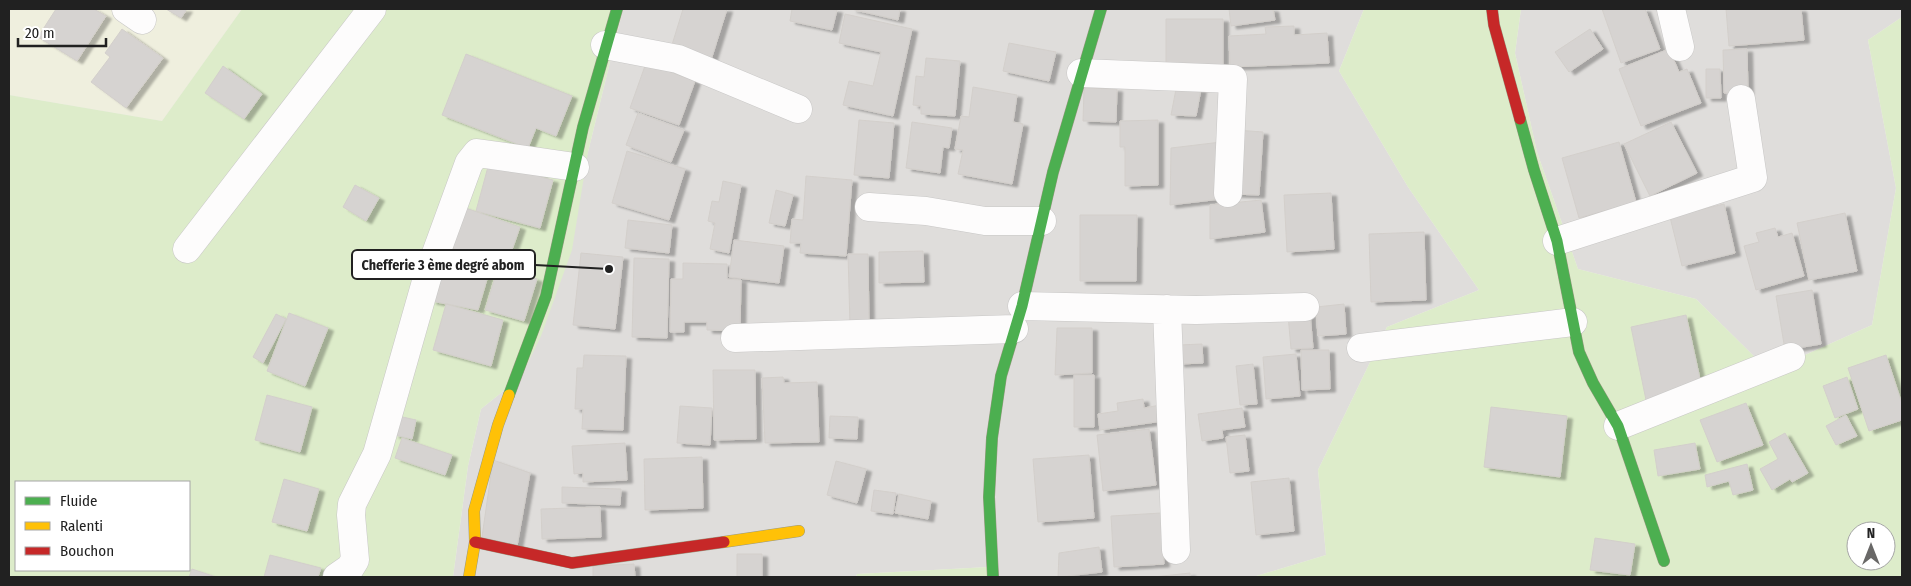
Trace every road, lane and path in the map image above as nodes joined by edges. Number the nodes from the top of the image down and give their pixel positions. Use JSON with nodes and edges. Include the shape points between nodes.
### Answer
{"nodes":[{"id":1,"x":372,"y":9,"type":"edge"},
{"id":2,"x":616,"y":9,"type":"edge"},
{"id":3,"x":1101,"y":9,"type":"edge"},
{"id":4,"x":1492,"y":9,"type":"edge"},
{"id":5,"x":1671,"y":9,"type":"edge"},
{"id":6,"x":605,"y":45,"type":"junction"},
{"id":7,"x":1680,"y":47,"type":"dead end"},
{"id":8,"x":1082,"y":73,"type":"junction"},
{"id":9,"x":1741,"y":99,"type":"dead end"},
{"id":10,"x":798,"y":109,"type":"dead end"},
{"id":11,"x":575,"y":167,"type":"junction"},
{"id":12,"x":1228,"y":193,"type":"dead end"},
{"id":13,"x":869,"y":207,"type":"dead end"},
{"id":14,"x":1042,"y":221,"type":"junction"},
{"id":15,"x":1557,"y":241,"type":"junction"},
{"id":16,"x":187,"y":249,"type":"dead end"},
{"id":17,"x":1305,"y":307,"type":"dead end"},
{"id":18,"x":1166,"y":309,"type":"junction"},
{"id":19,"x":1018,"y":317,"type":"junction"},
{"id":20,"x":1573,"y":322,"type":"junction"},
{"id":21,"x":735,"y":338,"type":"dead end"},
{"id":22,"x":1361,"y":348,"type":"dead end"},
{"id":23,"x":1791,"y":357,"type":"dead end"},
{"id":24,"x":1618,"y":426,"type":"junction"},
{"id":25,"x":800,"y":531,"type":"dead end"},
{"id":26,"x":475,"y":542,"type":"junction"},
{"id":27,"x":1176,"y":550,"type":"dead end"},
{"id":28,"x":1664,"y":561,"type":"dead end"},
{"id":29,"x":337,"y":577,"type":"edge"},
{"id":30,"x":469,"y":577,"type":"edge"},
{"id":31,"x":993,"y":577,"type":"edge"}],
"edges":[{"from":1,"to":16,"type":"street"},
{"from":2,"to":6,"type":"street"},
{"from":3,"to":8,"type":"street"},
{"from":4,"to":15,"type":"street"},
{"from":5,"to":7,"type":"street"},
{"from":6,"to":10,"type":"street","via":[[678,58]]},
{"from":6,"to":11,"type":"street"},
{"from":8,"to":12,"type":"street","via":[[1233,78]]},
{"from":8,"to":14,"type":"street"},
{"from":9,"to":15,"type":"street","via":[[1753,178]]},
{"from":11,"to":26,"type":"street","via":[[546,296],[498,425],[474,511]]},
{"from":11,"to":29,"type":"street","via":[[494,154],[477,154],[469,163],[427,278],[377,454],[352,504],[355,560]]},
{"from":13,"to":14,"type":"street","via":[[926,211],[985,221]]},
{"from":14,"to":19,"type":"street"},
{"from":15,"to":20,"type":"street"},
{"from":17,"to":18,"type":"street"},
{"from":18,"to":19,"type":"street"},
{"from":18,"to":27,"type":"street"},
{"from":19,"to":21,"type":"street"},
{"from":19,"to":31,"type":"street","via":[[1001,376],[992,438],[989,497]]},
{"from":20,"to":22,"type":"street"},
{"from":20,"to":24,"type":"street","via":[[1579,352]]},
{"from":23,"to":24,"type":"street"},
{"from":24,"to":28,"type":"street"},
{"from":25,"to":26,"type":"street","via":[[572,563]]},
{"from":26,"to":30,"type":"street"}]}
